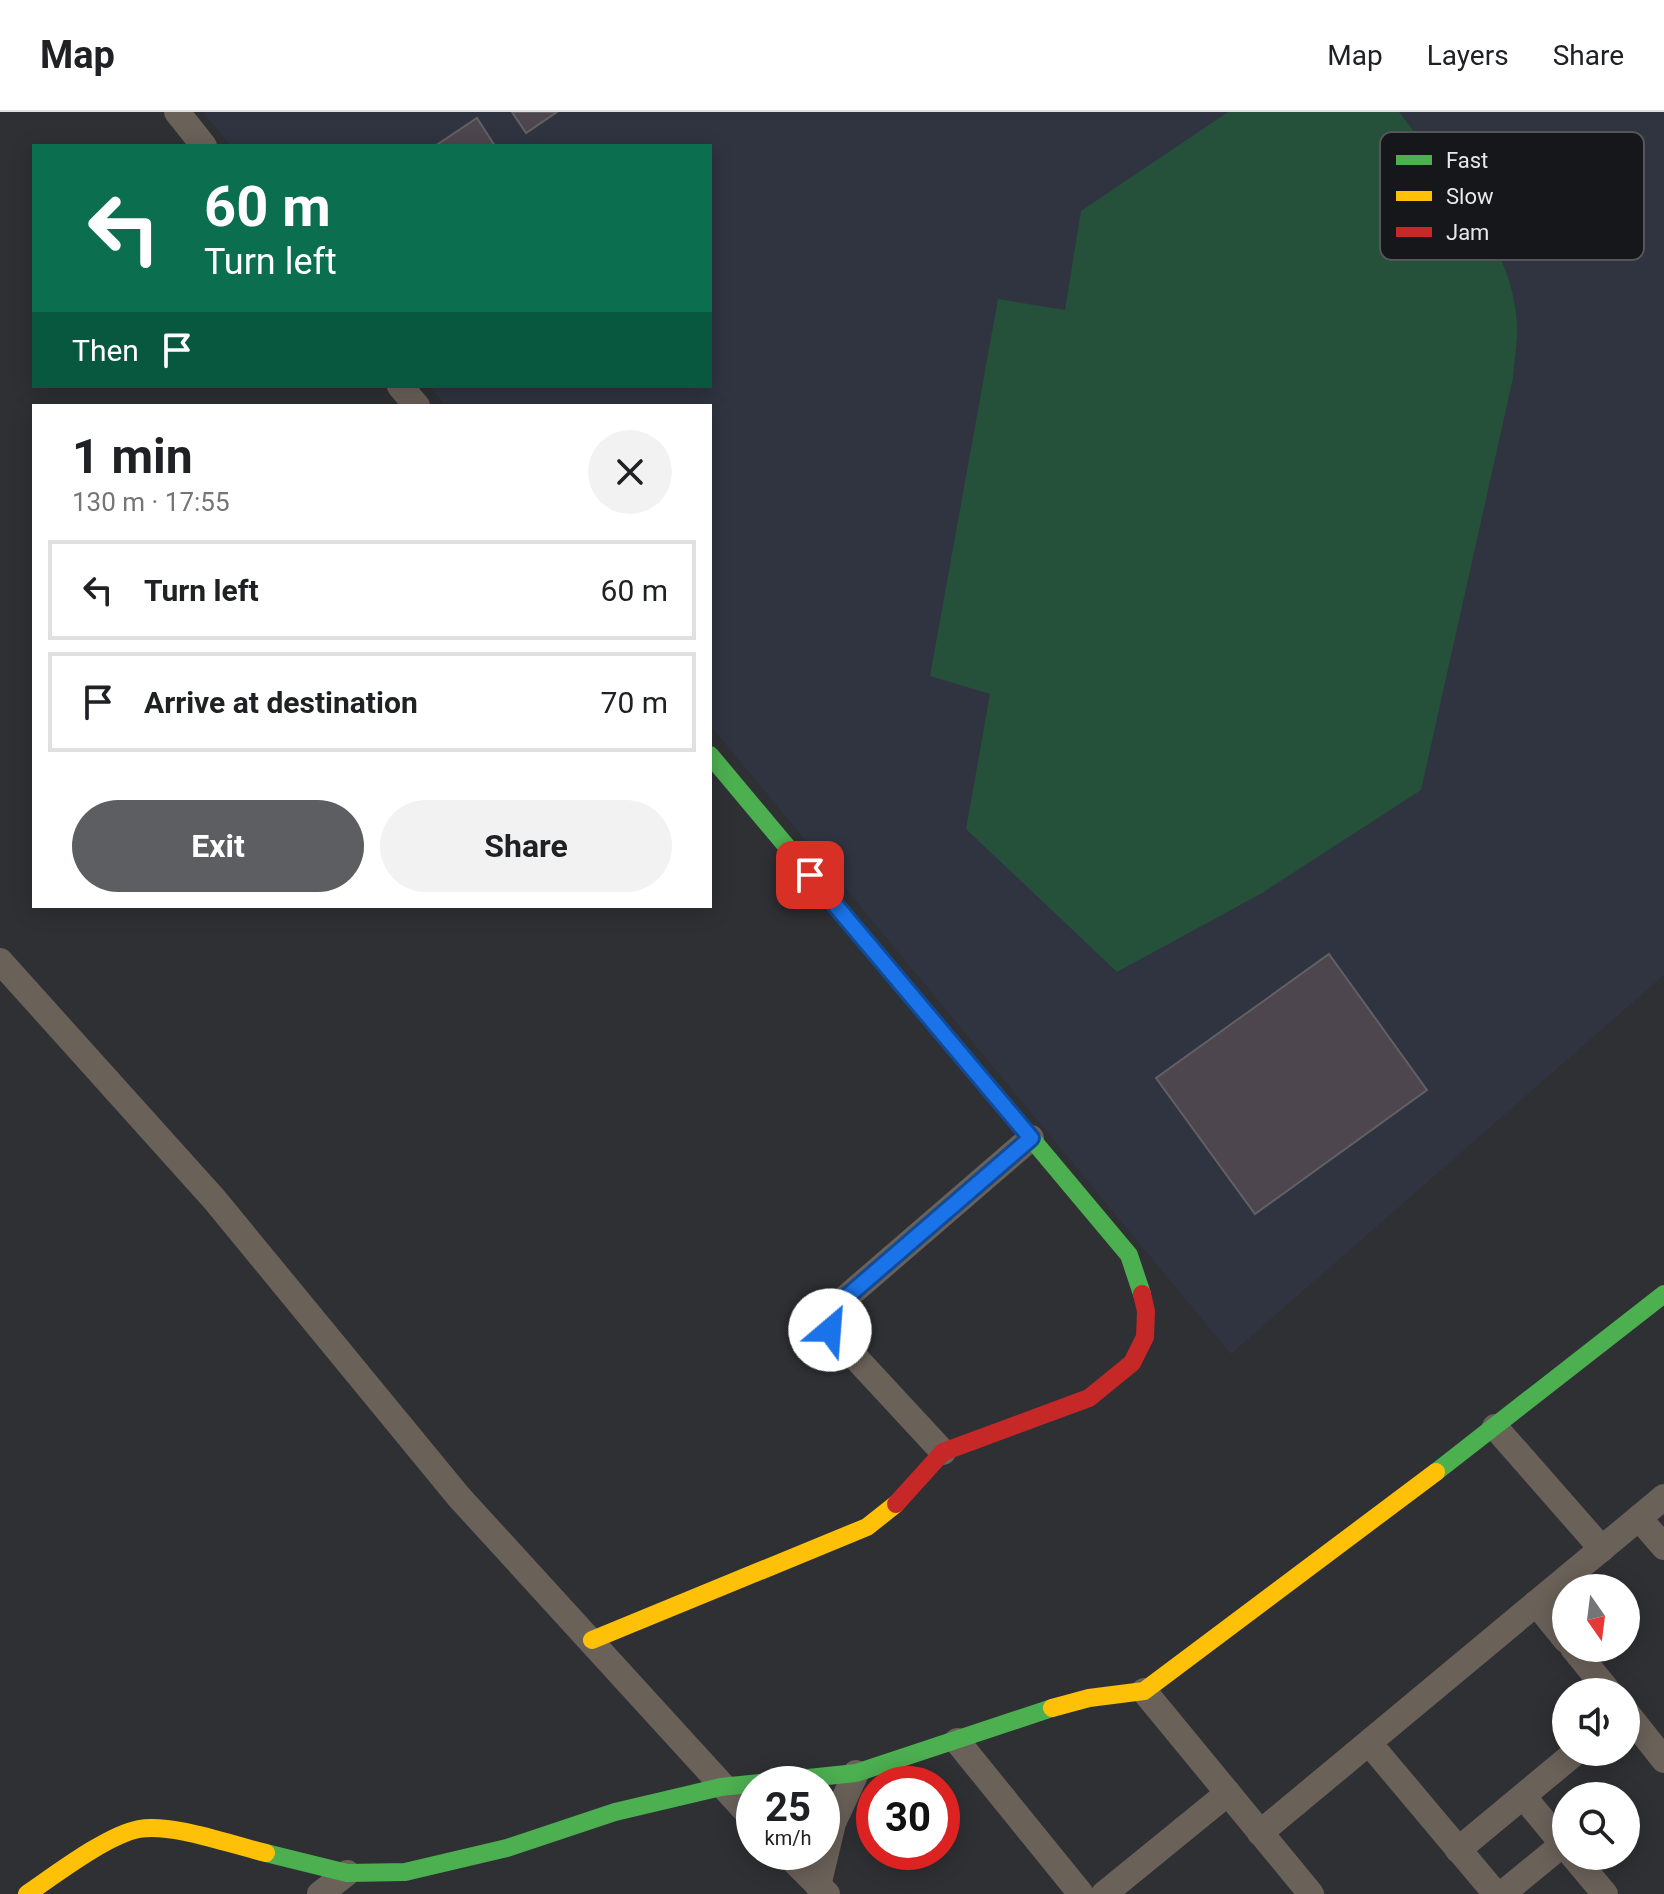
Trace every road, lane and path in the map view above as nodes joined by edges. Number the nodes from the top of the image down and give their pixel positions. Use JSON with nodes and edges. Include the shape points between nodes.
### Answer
{"nodes":[{"id":1,"x":177,"y":112,"type":"edge"},
{"id":2,"x":202,"y":144,"type":"edge"},
{"id":3,"x":402,"y":388,"type":"edge"},
{"id":4,"x":415,"y":404,"type":"edge"},
{"id":5,"x":712,"y":757,"type":"edge"},
{"id":6,"x":0,"y":961,"type":"edge"},
{"id":7,"x":1031,"y":1138,"type":"junction"},
{"id":8,"x":1664,"y":1294,"type":"edge"},
{"id":9,"x":1495,"y":1427,"type":"junction"},
{"id":10,"x":943,"y":1452,"type":"junction"},
{"id":11,"x":1664,"y":1497,"type":"edge"},
{"id":12,"x":1639,"y":1518,"type":"junction"},
{"id":13,"x":1664,"y":1547,"type":"edge"},
{"id":14,"x":1602,"y":1549,"type":"junction"},
{"id":15,"x":1536,"y":1603,"type":"junction"},
{"id":16,"x":1552,"y":1623,"type":"edge"},
{"id":17,"x":592,"y":1640,"type":"junction"},
{"id":18,"x":1584,"y":1662,"type":"edge"},
{"id":19,"x":1598,"y":1678,"type":"edge"},
{"id":20,"x":1144,"y":1691,"type":"junction"},
{"id":21,"x":1640,"y":1730,"type":"edge"},
{"id":22,"x":957,"y":1741,"type":"junction"},
{"id":23,"x":1369,"y":1743,"type":"junction"},
{"id":24,"x":1664,"y":1760,"type":"edge"},
{"id":25,"x":878,"y":1766,"type":"edge"},
{"id":26,"x":1559,"y":1766,"type":"edge"},
{"id":27,"x":856,"y":1773,"type":"joint"},
{"id":28,"x":721,"y":1787,"type":"junction"},
{"id":29,"x":1228,"y":1793,"type":"junction"},
{"id":30,"x":1523,"y":1796,"type":"junction"},
{"id":31,"x":736,"y":1802,"type":"edge"},
{"id":32,"x":1552,"y":1831,"type":"edge"},
{"id":33,"x":1260,"y":1833,"type":"junction"},
{"id":34,"x":1458,"y":1850,"type":"junction"},
{"id":35,"x":1552,"y":1859,"type":"edge"},
{"id":36,"x":803,"y":1870,"type":"edge"},
{"id":37,"x":1585,"y":1870,"type":"edge"},
{"id":38,"x":405,"y":1872,"type":"junction"},
{"id":39,"x":347,"y":1873,"type":"junction"},
{"id":40,"x":822,"y":1890,"type":"edge"},
{"id":41,"x":27,"y":1894,"type":"edge"},
{"id":42,"x":320,"y":1894,"type":"edge"},
{"id":43,"x":423,"y":1894,"type":"edge"},
{"id":44,"x":1081,"y":1894,"type":"edge"},
{"id":45,"x":1104,"y":1894,"type":"edge"},
{"id":46,"x":1311,"y":1894,"type":"edge"},
{"id":47,"x":1499,"y":1894,"type":"edge"},
{"id":48,"x":1605,"y":1894,"type":"edge"}],
"edges":[{"from":1,"to":2,"type":"street"},
{"from":3,"to":4,"type":"street"},
{"from":5,"to":7,"type":"street"},
{"from":6,"to":17,"type":"street","via":[[214,1199],[459,1497]]},
{"from":7,"to":10,"type":"street","via":[[835,1307],[829,1320],[830,1330]]},
{"from":7,"to":10,"type":"street","via":[[1129,1255],[1146,1311],[1145,1337],[1132,1363],[1089,1398]]},
{"from":8,"to":9,"type":"street"},
{"from":9,"to":14,"type":"street"},
{"from":9,"to":20,"type":"street"},
{"from":10,"to":17,"type":"street","via":[[893,1507],[867,1527]]},
{"from":11,"to":12,"type":"street"},
{"from":12,"to":13,"type":"street"},
{"from":12,"to":14,"type":"street"},
{"from":14,"to":15,"type":"street"},
{"from":15,"to":16,"type":"street"},
{"from":15,"to":23,"type":"street"},
{"from":17,"to":28,"type":"street"},
{"from":18,"to":19,"type":"street"},
{"from":20,"to":22,"type":"street","via":[[1027,1714]]},
{"from":20,"to":29,"type":"street"},
{"from":21,"to":24,"type":"street"},
{"from":22,"to":25,"type":"street"},
{"from":22,"to":44,"type":"street"},
{"from":23,"to":33,"type":"street"},
{"from":23,"to":34,"type":"street"},
{"from":26,"to":30,"type":"street"},
{"from":27,"to":28,"type":"street"},
{"from":27,"to":40,"type":"street","via":[[833,1823]]},
{"from":28,"to":31,"type":"street"},
{"from":28,"to":38,"type":"street"},
{"from":29,"to":33,"type":"street"},
{"from":29,"to":45,"type":"street"},
{"from":30,"to":32,"type":"street"},
{"from":30,"to":34,"type":"street"},
{"from":33,"to":46,"type":"street"},
{"from":34,"to":47,"type":"street"},
{"from":35,"to":47,"type":"street"},
{"from":36,"to":40,"type":"street"},
{"from":37,"to":48,"type":"street"},
{"from":38,"to":39,"type":"street"},
{"from":38,"to":43,"type":"street"},
{"from":39,"to":41,"type":"street","via":[[168,1829],[138,1829],[104,1844]]},
{"from":39,"to":42,"type":"street"}]}
